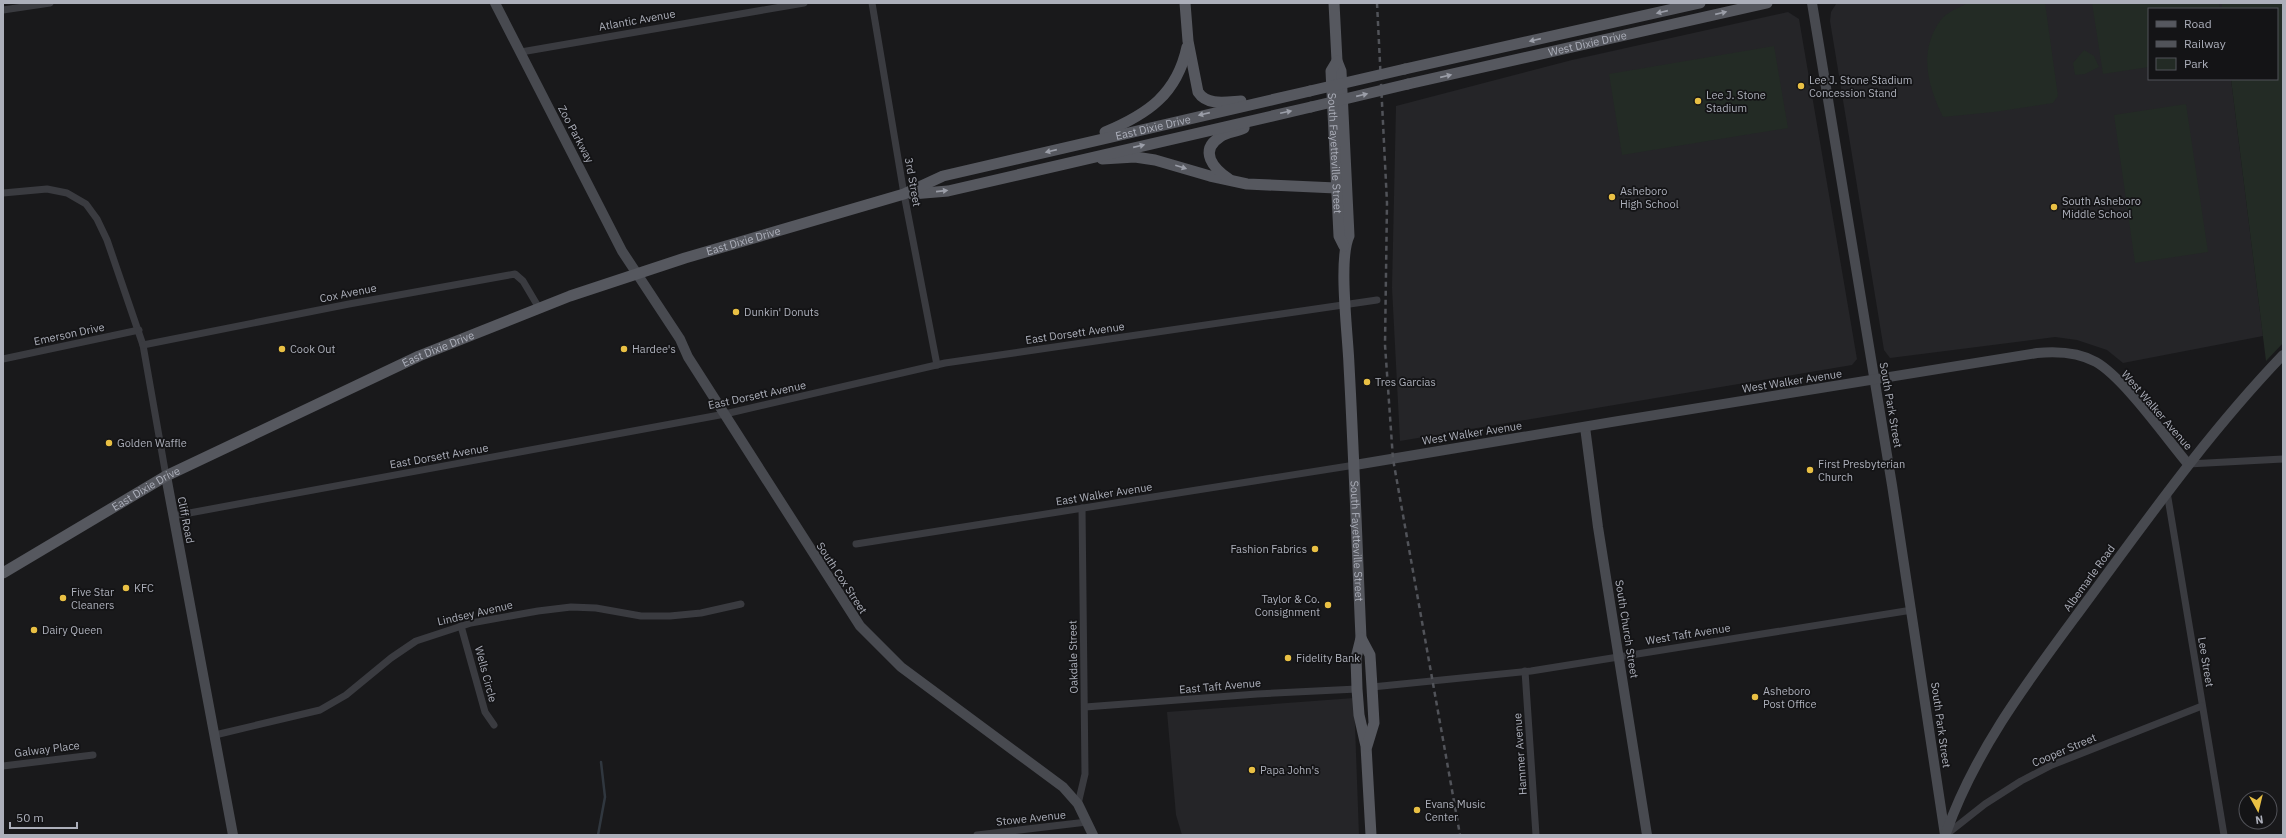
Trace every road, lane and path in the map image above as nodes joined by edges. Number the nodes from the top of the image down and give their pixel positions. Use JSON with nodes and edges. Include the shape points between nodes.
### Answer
{"nodes":[{"id":1,"x":50,"y":3,"type":"edge"},
{"id":2,"x":495,"y":3,"type":"edge"},
{"id":3,"x":804,"y":3,"type":"edge"},
{"id":4,"x":872,"y":3,"type":"edge"},
{"id":5,"x":1185,"y":3,"type":"edge"},
{"id":6,"x":1334,"y":3,"type":"edge"},
{"id":7,"x":1700,"y":3,"type":"edge"},
{"id":8,"x":1767,"y":3,"type":"edge"},
{"id":9,"x":1812,"y":3,"type":"edge"},
{"id":10,"x":3,"y":10,"type":"edge"},
{"id":11,"x":1188,"y":41,"type":"junction"},
{"id":12,"x":521,"y":52,"type":"junction"},
{"id":13,"x":1337,"y":61,"type":"junction"},
{"id":14,"x":1405,"y":69,"type":"joint"},
{"id":15,"x":1408,"y":84,"type":"joint"},
{"id":16,"x":1270,"y":100,"type":"junction"},
{"id":17,"x":1261,"y":117,"type":"junction"},
{"id":18,"x":1075,"y":145,"type":"junction"},
{"id":19,"x":1087,"y":158,"type":"junction"},
{"id":20,"x":1231,"y":180,"type":"junction"},
{"id":21,"x":1336,"y":188,"type":"junction"},
{"id":22,"x":3,"y":193,"type":"edge"},
{"id":23,"x":904,"y":194,"type":"junction"},
{"id":24,"x":1344,"y":246,"type":"junction"},
{"id":25,"x":637,"y":274,"type":"junction"},
{"id":26,"x":1377,"y":300,"type":"dead end"},
{"id":27,"x":1346,"y":304,"type":"junction"},
{"id":28,"x":539,"y":308,"type":"junction"},
{"id":29,"x":139,"y":330,"type":"junction"},
{"id":30,"x":143,"y":345,"type":"junction"},
{"id":31,"x":2283,"y":355,"type":"edge"},
{"id":32,"x":3,"y":359,"type":"edge"},
{"id":33,"x":937,"y":365,"type":"junction"},
{"id":34,"x":1874,"y":380,"type":"junction"},
{"id":35,"x":725,"y":414,"type":"junction"},
{"id":36,"x":1585,"y":427,"type":"junction"},
{"id":37,"x":2283,"y":458,"type":"edge"},
{"id":38,"x":2188,"y":464,"type":"junction"},
{"id":39,"x":1355,"y":465,"type":"junction"},
{"id":40,"x":166,"y":476,"type":"junction"},
{"id":41,"x":2167,"y":492,"type":"junction"},
{"id":42,"x":1082,"y":508,"type":"junction"},
{"id":43,"x":173,"y":516,"type":"junction"},
{"id":44,"x":856,"y":544,"type":"dead end"},
{"id":45,"x":3,"y":573,"type":"edge"},
{"id":46,"x":741,"y":604,"type":"dead end"},
{"id":47,"x":1912,"y":610,"type":"junction"},
{"id":48,"x":461,"y":626,"type":"junction"},
{"id":49,"x":1361,"y":638,"type":"junction"},
{"id":50,"x":1358,"y":650,"type":"junction"},
{"id":51,"x":1620,"y":657,"type":"junction"},
{"id":52,"x":1525,"y":671,"type":"junction"},
{"id":53,"x":1372,"y":687,"type":"junction"},
{"id":54,"x":1357,"y":689,"type":"junction"},
{"id":55,"x":2202,"y":706,"type":"junction"},
{"id":56,"x":1085,"y":707,"type":"junction"},
{"id":57,"x":494,"y":725,"type":"dead end"},
{"id":58,"x":1371,"y":733,"type":"junction"},
{"id":59,"x":215,"y":735,"type":"junction"},
{"id":60,"x":1366,"y":746,"type":"junction"},
{"id":61,"x":93,"y":755,"type":"dead end"},
{"id":62,"x":3,"y":766,"type":"edge"},
{"id":63,"x":1078,"y":804,"type":"junction"},
{"id":64,"x":1087,"y":822,"type":"junction"},
{"id":65,"x":233,"y":835,"type":"edge"},
{"id":66,"x":977,"y":835,"type":"edge"},
{"id":67,"x":1093,"y":835,"type":"edge"},
{"id":68,"x":1371,"y":835,"type":"edge"},
{"id":69,"x":1536,"y":835,"type":"edge"},
{"id":70,"x":1647,"y":835,"type":"edge"},
{"id":71,"x":1945,"y":835,"type":"edge"},
{"id":72,"x":2224,"y":835,"type":"edge"}],
"edges":[{"from":1,"to":10,"type":"street"},
{"from":2,"to":12,"type":"main road","name":"Zoo Parkway"},
{"from":3,"to":12,"type":"street","name":"Atlantic Avenue"},
{"from":4,"to":23,"type":"street","name":"3rd Street"},
{"from":5,"to":11,"type":"main road"},
{"from":6,"to":13,"type":"main road","name":"South Fayetteville Street"},
{"from":7,"to":14,"type":"main road","name":"West Dixie Drive","one_way":true},
{"from":15,"to":8,"type":"main road","name":"West Dixie Drive","one_way":true},
{"from":9,"to":34,"type":"main road","name":"South Park Street"},
{"from":11,"to":16,"type":"main road","via":[[1196,87],[1201,97],[1215,102]]},
{"from":11,"to":18,"type":"main road","via":[[1181,69],[1165,95],[1144,113]]},
{"from":12,"to":25,"type":"main road","name":"Zoo Parkway","via":[[608,224]]},
{"from":13,"to":21,"type":"main road","name":"South Fayetteville Street","via":[[1331,72]]},
{"from":13,"to":24,"type":"main road","name":"South Fayetteville Street","via":[[1341,71],[1349,236]]},
{"from":14,"to":16,"type":"main road","name":"East Dixie Drive","bridge":true},
{"from":17,"to":15,"type":"main road","name":"East Dixie Drive","one_way":true,"bridge":true},
{"from":16,"to":18,"type":"main road","name":"East Dixie Drive","one_way":true},
{"from":19,"to":17,"type":"main road","name":"East Dixie Drive","one_way":true},
{"from":17,"to":20,"type":"main road","via":[[1242,129],[1220,137],[1212,144],[1209,152],[1210,161]]},
{"from":18,"to":23,"type":"main road","name":"East Dixie Drive","one_way":true,"via":[[943,176]]},
{"from":19,"to":20,"type":"main road","one_way":true,"via":[[1106,160],[1135,157],[1155,160]]},
{"from":23,"to":19,"type":"main road","name":"East Dixie Drive","one_way":true,"via":[[948,191]]},
{"from":20,"to":21,"type":"main road","via":[[1265,186]]},
{"from":21,"to":24,"type":"main road","name":"South Fayetteville Street","via":[[1338,236]]},
{"from":22,"to":29,"type":"street","name":"Cliff Road","via":[[47,189],[67,193],[86,204],[97,219]]},
{"from":23,"to":25,"type":"main road","name":"East Dixie Drive"},
{"from":23,"to":33,"type":"street","name":"3rd Street"},
{"from":24,"to":27,"type":"main road","name":"South Fayetteville Street"},
{"from":25,"to":28,"type":"main road","name":"East Dixie Drive"},
{"from":25,"to":35,"type":"main road","name":"South Cox Street"},
{"from":26,"to":27,"type":"street","name":"East Dorsett Avenue"},
{"from":27,"to":33,"type":"street","name":"East Dorsett Avenue"},
{"from":27,"to":39,"type":"main road","name":"South Fayetteville Street"},
{"from":28,"to":30,"type":"street","name":"Cox Avenue","via":[[523,281],[515,274]]},
{"from":28,"to":40,"type":"main road","name":"East Dixie Drive","via":[[419,356]]},
{"from":29,"to":30,"type":"street","name":"Cliff Road"},
{"from":29,"to":32,"type":"street","name":"Emerson Drive"},
{"from":30,"to":40,"type":"street","name":"Cliff Road"},
{"from":31,"to":38,"type":"main road","name":"Albemarle Road"},
{"from":33,"to":35,"type":"street","name":"East Dorsett Avenue"},
{"from":34,"to":36,"type":"main road","name":"West Walker Avenue"},
{"from":34,"to":38,"type":"main road","name":"West Walker Avenue","via":[[2037,353],[2062,351],[2081,356],[2097,363],[2114,377]]},
{"from":34,"to":47,"type":"main road","name":"South Park Street"},
{"from":35,"to":43,"type":"street","name":"East Dorsett Avenue"},
{"from":35,"to":63,"type":"main road","name":"South Cox Street","via":[[847,608],[869,637],[901,667],[1063,787]]},
{"from":36,"to":39,"type":"main road","name":"West Walker Avenue"},
{"from":36,"to":51,"type":"main road","name":"South Church Street"},
{"from":37,"to":38,"type":"street"},
{"from":38,"to":41,"type":"main road","name":"Albemarle Road"},
{"from":39,"to":42,"type":"street","name":"East Walker Avenue"},
{"from":39,"to":49,"type":"main road","name":"South Fayetteville Street"},
{"from":40,"to":43,"type":"main road","name":"Cliff Road"},
{"from":40,"to":45,"type":"main road","name":"East Dixie Drive"},
{"from":41,"to":55,"type":"street","name":"Lee Street"},
{"from":41,"to":71,"type":"main road","name":"Albemarle Road","via":[[2003,719],[1969,776]]},
{"from":42,"to":44,"type":"street","name":"East Walker Avenue"},
{"from":42,"to":56,"type":"street","name":"Oakdale Street"},
{"from":43,"to":59,"type":"main road","name":"Cliff Road"},
{"from":46,"to":48,"type":"street","name":"Lindsey Avenue","via":[[720,610],[670,616],[642,616],[596,608],[571,607]]},
{"from":47,"to":51,"type":"street","name":"West Taft Avenue"},
{"from":47,"to":71,"type":"main road","name":"South Park Street"},
{"from":48,"to":57,"type":"street","name":"Wells Circle","via":[[485,712]]},
{"from":48,"to":59,"type":"street","name":"Lindsey Avenue","via":[[416,641],[346,695],[320,710]]},
{"from":49,"to":50,"type":"main road","name":"South Fayetteville Street"},
{"from":49,"to":53,"type":"main road","via":[[1370,655]]},
{"from":50,"to":53,"type":"main road","via":[[1363,663],[1365,684]]},
{"from":50,"to":54,"type":"main road","name":"South Fayetteville Street"},
{"from":51,"to":52,"type":"street","name":"West Taft Avenue"},
{"from":51,"to":70,"type":"main road","name":"South Church Street"},
{"from":52,"to":53,"type":"street","name":"West Taft Avenue"},
{"from":52,"to":69,"type":"street","name":"Hammer Avenue"},
{"from":53,"to":58,"type":"main road","via":[[1374,723]]},
{"from":54,"to":56,"type":"street","name":"East Taft Avenue"},
{"from":54,"to":58,"type":"main road","via":[[1365,699],[1366,723]]},
{"from":54,"to":60,"type":"main road","name":"South Fayetteville Street","via":[[1359,715]]},
{"from":55,"to":71,"type":"street","name":"Cooper Street","via":[[2046,768],[1985,804]]},
{"from":55,"to":72,"type":"street","name":"Lee Street"},
{"from":56,"to":63,"type":"street","name":"Oakdale Street","via":[[1085,774]]},
{"from":58,"to":60,"type":"main road"},
{"from":59,"to":65,"type":"main road","name":"Cliff Road"},
{"from":60,"to":68,"type":"main road","name":"South Fayetteville Street"},
{"from":61,"to":62,"type":"street","name":"Galway Place"},
{"from":63,"to":64,"type":"main road","name":"South Cox Street"},
{"from":64,"to":66,"type":"street","name":"Stowe Avenue"},
{"from":64,"to":67,"type":"main road","name":"South Cox Street"}]}
